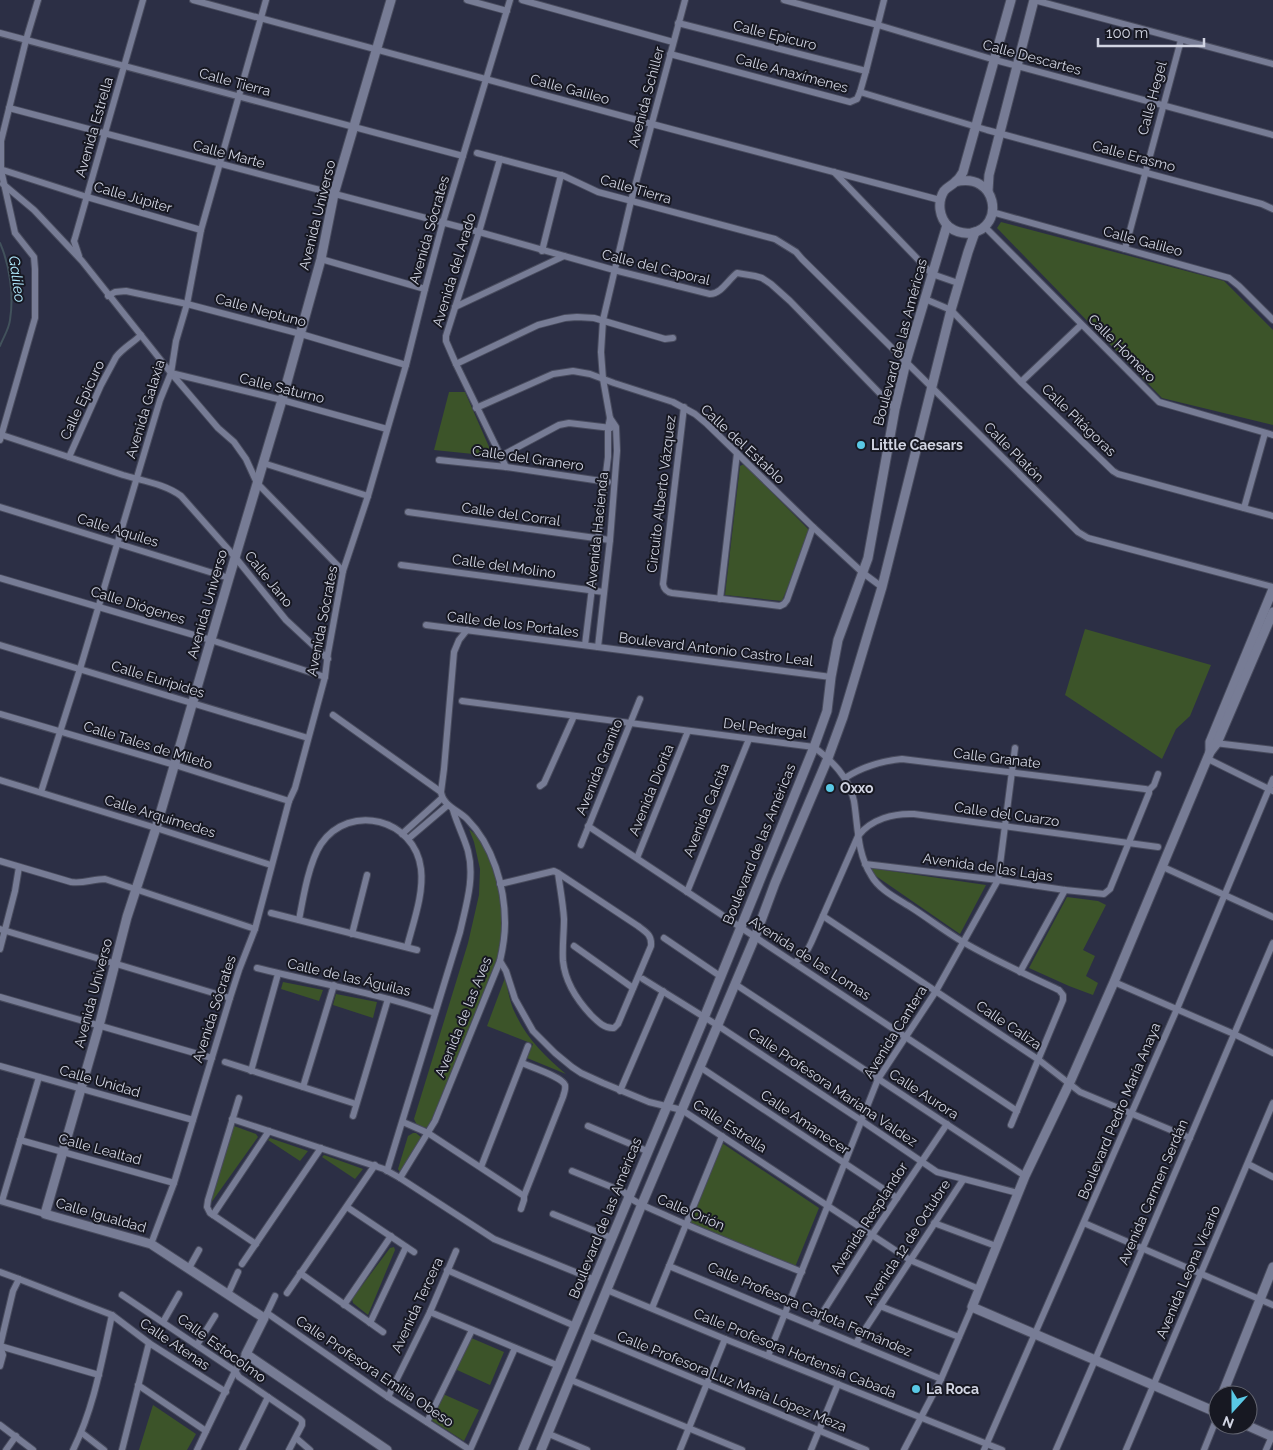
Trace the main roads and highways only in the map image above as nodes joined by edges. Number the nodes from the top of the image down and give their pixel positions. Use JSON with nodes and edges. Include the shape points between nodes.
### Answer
{"nodes":[{"id":1,"x":392,"y":0,"type":"edge"},
{"id":2,"x":1011,"y":0,"type":"edge"},
{"id":3,"x":1034,"y":0,"type":"edge"},
{"id":4,"x":955,"y":182,"type":"junction"},
{"id":5,"x":988,"y":191,"type":"junction"},
{"id":6,"x":947,"y":225,"type":"junction"},
{"id":7,"x":975,"y":232,"type":"junction"},
{"id":8,"x":1273,"y":588,"type":"edge"},
{"id":9,"x":1273,"y":612,"type":"edge"},
{"id":10,"x":1266,"y":627,"type":"edge"},
{"id":11,"x":826,"y":711,"type":"junction"},
{"id":12,"x":843,"y":717,"type":"junction"},
{"id":13,"x":45,"y":1214,"type":"joint"},
{"id":14,"x":1273,"y":1267,"type":"edge"},
{"id":15,"x":1226,"y":1385,"type":"edge"},
{"id":16,"x":1208,"y":1408,"type":"edge"},
{"id":17,"x":1258,"y":1429,"type":"edge"},
{"id":18,"x":1273,"y":1435,"type":"edge"},
{"id":19,"x":387,"y":1450,"type":"edge"},
{"id":20,"x":523,"y":1450,"type":"edge"},
{"id":21,"x":541,"y":1450,"type":"edge"}],
"edges":[{"from":1,"to":13,"type":"main road","name":"Avenida Universo","via":[[334,194],[301,334],[127,917]]},
{"from":2,"to":4,"type":"main road","via":[[963,172]]},
{"from":3,"to":5,"type":"main road","via":[[989,175]]},
{"from":4,"to":5,"type":"main road","via":[[972,181]]},
{"from":4,"to":6,"type":"main road","via":[[940,200],[940,210]]},
{"from":5,"to":7,"type":"main road","via":[[992,212],[984,226]]},
{"from":6,"to":7,"type":"main road","via":[[956,231]]},
{"from":6,"to":11,"type":"main road","name":"Boulevard de las Américas","via":[[906,362],[872,538],[863,573],[838,640]]},
{"from":7,"to":12,"type":"main road","name":"Boulevard de las Américas","via":[[958,283],[882,587]]},
{"from":8,"to":10,"type":"main road"},
{"from":9,"to":10,"type":"main road"},
{"from":10,"to":16,"type":"main road","via":[[1213,743],[1114,982],[1025,1176],[972,1307]]},
{"from":11,"to":12,"type":"main road"},
{"from":11,"to":20,"type":"main road","name":"Boulevard de las Américas","via":[[704,1018]]},
{"from":12,"to":21,"type":"main road","name":"Boulevard de las Américas"},
{"from":13,"to":19,"type":"main road","name":"Calle Igualdad","via":[[151,1244],[266,1316],[246,1354]]},
{"from":14,"to":15,"type":"main road"},
{"from":17,"to":18,"type":"main road"}]}
